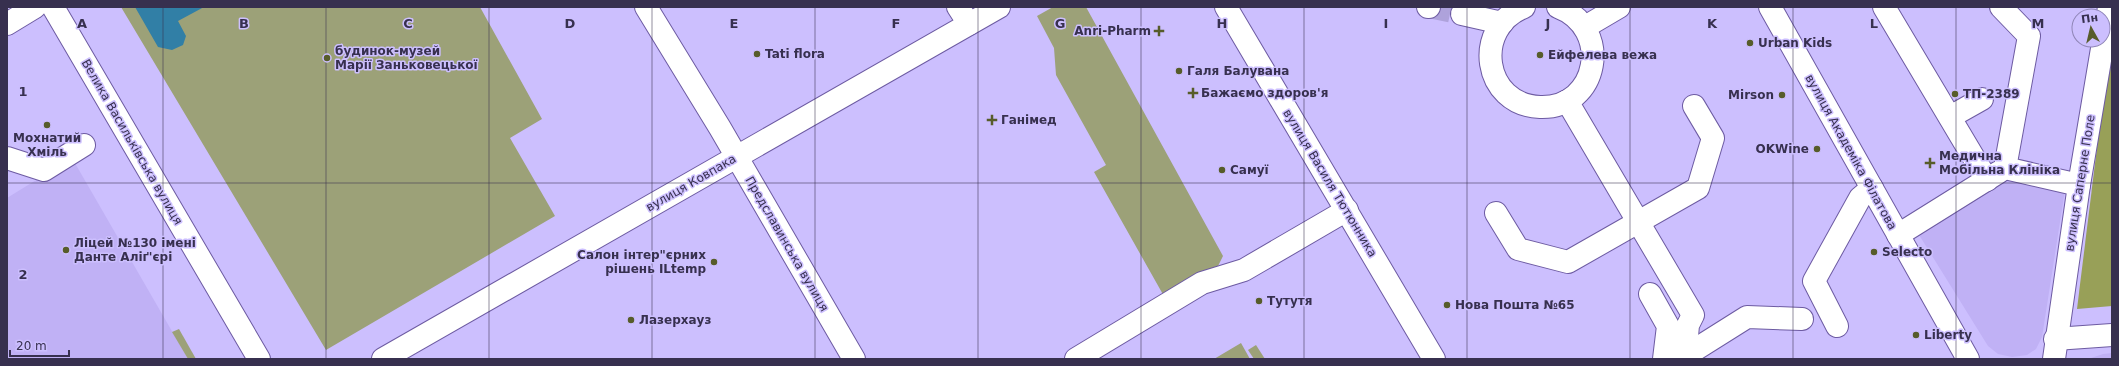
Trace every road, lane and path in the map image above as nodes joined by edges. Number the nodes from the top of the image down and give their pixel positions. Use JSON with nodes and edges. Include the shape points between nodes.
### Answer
{"nodes":[{"id":1,"x":35,"y":7,"type":"edge"},
{"id":2,"x":53,"y":7,"type":"edge"},
{"id":3,"x":646,"y":7,"type":"edge"},
{"id":4,"x":999,"y":7,"type":"edge"},
{"id":5,"x":1226,"y":7,"type":"edge"},
{"id":6,"x":1558,"y":7,"type":"edge"},
{"id":7,"x":1619,"y":7,"type":"edge"},
{"id":8,"x":1770,"y":7,"type":"edge"},
{"id":9,"x":1884,"y":7,"type":"edge"},
{"id":10,"x":2001,"y":7,"type":"edge"},
{"id":11,"x":1514,"y":12,"type":"edge"},
{"id":12,"x":1462,"y":14,"type":"tunnel mouth"},
{"id":13,"x":964,"y":16,"type":"edge"},
{"id":14,"x":7,"y":24,"type":"edge"},
{"id":15,"x":1585,"y":27,"type":"junction"},
{"id":16,"x":2101,"y":48,"type":"edge"},
{"id":17,"x":1982,"y":99,"type":"dead end"},
{"id":18,"x":1567,"y":101,"type":"junction"},
{"id":19,"x":1694,"y":106,"type":"dead end"},
{"id":20,"x":1950,"y":118,"type":"junction"},
{"id":21,"x":84,"y":145,"type":"dead end"},
{"id":22,"x":737,"y":157,"type":"junction"},
{"id":23,"x":7,"y":158,"type":"edge"},
{"id":24,"x":1996,"y":174,"type":"junction"},
{"id":25,"x":2079,"y":185,"type":"junction"},
{"id":26,"x":1872,"y":188,"type":"junction"},
{"id":27,"x":1347,"y":210,"type":"junction"},
{"id":28,"x":1496,"y":213,"type":"dead end"},
{"id":29,"x":1638,"y":221,"type":"junction"},
{"id":30,"x":1898,"y":235,"type":"junction"},
{"id":31,"x":1650,"y":294,"type":"dead end"},
{"id":32,"x":1802,"y":319,"type":"dead end"},
{"id":33,"x":1837,"y":326,"type":"dead end"},
{"id":34,"x":2112,"y":335,"type":"edge"},
{"id":35,"x":2055,"y":349,"type":"edge"},
{"id":36,"x":1685,"y":357,"type":"edge"},
{"id":37,"x":259,"y":359,"type":"edge"},
{"id":38,"x":383,"y":359,"type":"edge"},
{"id":39,"x":854,"y":359,"type":"edge"},
{"id":40,"x":1076,"y":359,"type":"edge"},
{"id":41,"x":1434,"y":359,"type":"edge"},
{"id":42,"x":1664,"y":359,"type":"edge"},
{"id":43,"x":1968,"y":359,"type":"edge"}],
"edges":[{"from":1,"to":14,"type":"street"},
{"from":2,"to":37,"type":"street","name":"Велика Васильківська вулиця"},
{"from":3,"to":22,"type":"street","name":"Предславинська вулиця"},
{"from":4,"to":13,"type":"street","name":"вулиця Ковпака"},
{"from":5,"to":27,"type":"street","name":"вулиця Василя Тютюнника"},
{"from":6,"to":15,"type":"street","via":[[1577,17]]},
{"from":7,"to":15,"type":"street"},
{"from":8,"to":26,"type":"street","name":"вулиця Академіка Філатова"},
{"from":9,"to":20,"type":"street"},
{"from":10,"to":24,"type":"street","via":[[2029,36]]},
{"from":11,"to":12,"type":"street"},
{"from":11,"to":18,"type":"street","via":[[1492,41],[1491,68],[1496,81],[1515,100],[1527,106],[1554,106]]},
{"from":13,"to":22,"type":"street","name":"вулиця Ковпака"},
{"from":15,"to":18,"type":"street","via":[[1591,40],[1592,68],[1587,81]]},
{"from":16,"to":25,"type":"street","name":"вулиця Саперне Поле"},
{"from":17,"to":20,"type":"street"},
{"from":18,"to":29,"type":"street"},
{"from":19,"to":29,"type":"street","via":[[1713,138],[1698,188]]},
{"from":20,"to":24,"type":"street"},
{"from":21,"to":23,"type":"street","via":[[44,170]]},
{"from":22,"to":38,"type":"street","name":"вулиця Ковпака"},
{"from":22,"to":39,"type":"street","name":"Предславинська вулиця"},
{"from":24,"to":25,"type":"street"},
{"from":24,"to":30,"type":"street"},
{"from":25,"to":35,"type":"street","name":"вулиця Саперне Поле"},
{"from":26,"to":30,"type":"street","name":"вулиця Академіка Філатова"},
{"from":26,"to":33,"type":"street","via":[[1860,198],[1814,281]]},
{"from":27,"to":40,"type":"street","via":[[1244,270],[1202,283]]},
{"from":27,"to":41,"type":"street","name":"вулиця Василя Тютюнника"},
{"from":28,"to":29,"type":"street","via":[[1518,248],[1568,262]]},
{"from":29,"to":36,"type":"street","via":[[1693,315],[1688,326]]},
{"from":30,"to":43,"type":"street","name":"вулиця Академіка Філатова"},
{"from":31,"to":42,"type":"street","via":[[1668,326]]},
{"from":32,"to":36,"type":"street","via":[[1747,317]]},
{"from":34,"to":35,"type":"street"}]}
